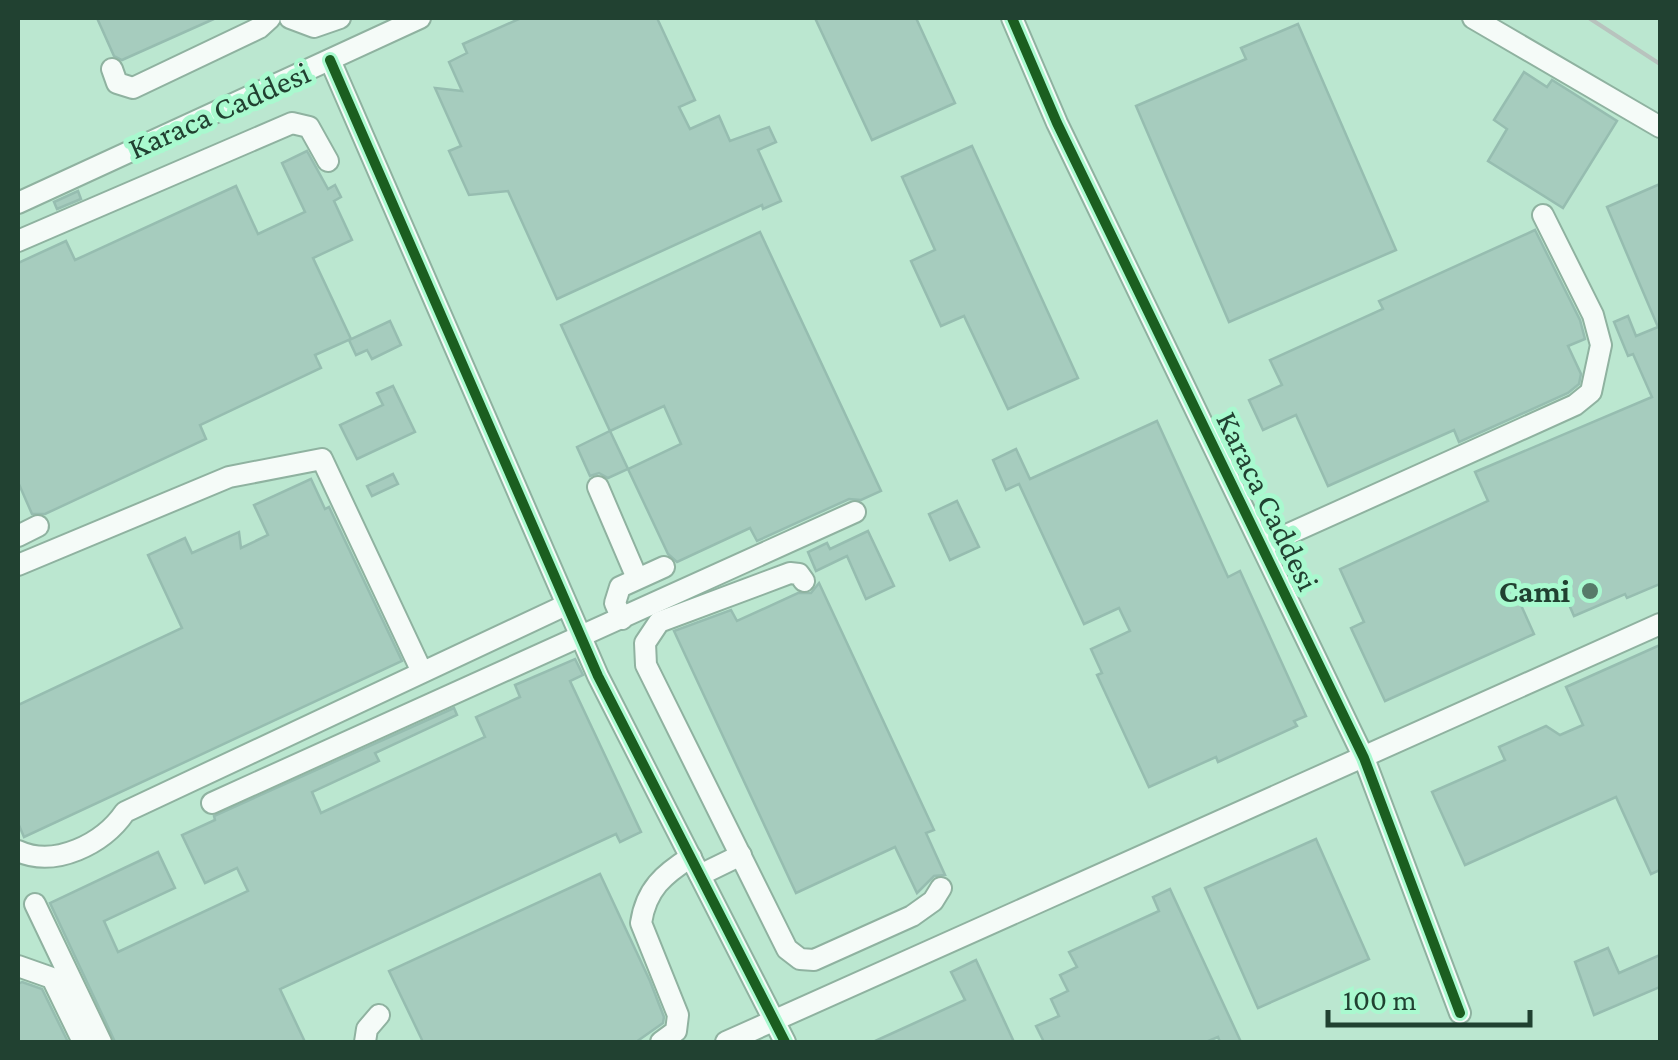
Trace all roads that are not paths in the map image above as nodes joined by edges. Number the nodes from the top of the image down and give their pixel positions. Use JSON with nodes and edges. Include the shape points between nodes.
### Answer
{"nodes":[{"id":1,"x":270,"y":18,"type":"edge"},
{"id":2,"x":290,"y":18,"type":"edge"},
{"id":3,"x":340,"y":18,"type":"edge"},
{"id":4,"x":420,"y":18,"type":"edge"},
{"id":5,"x":1012,"y":18,"type":"edge"},
{"id":6,"x":1474,"y":18,"type":"edge"},
{"id":7,"x":330,"y":60,"type":"junction"},
{"id":8,"x":112,"y":70,"type":"dead end"},
{"id":9,"x":1660,"y":127,"type":"edge"},
{"id":10,"x":328,"y":161,"type":"dead end"},
{"id":11,"x":87,"y":170,"type":"junction"},
{"id":12,"x":18,"y":203,"type":"edge"},
{"id":13,"x":104,"y":204,"type":"junction"},
{"id":14,"x":1544,"y":215,"type":"dead end"},
{"id":15,"x":18,"y":241,"type":"edge"},
{"id":16,"x":598,"y":487,"type":"dead end"},
{"id":17,"x":856,"y":512,"type":"dead end"},
{"id":18,"x":38,"y":526,"type":"dead end"},
{"id":19,"x":18,"y":536,"type":"edge"},
{"id":20,"x":1262,"y":546,"type":"junction"},
{"id":21,"x":18,"y":565,"type":"edge"},
{"id":22,"x":664,"y":567,"type":"dead end"},
{"id":23,"x":637,"y":578,"type":"junction"},
{"id":24,"x":804,"y":581,"type":"dead end"},
{"id":25,"x":566,"y":604,"type":"junction"},
{"id":26,"x":622,"y":619,"type":"junction"},
{"id":27,"x":1660,"y":624,"type":"edge"},
{"id":28,"x":581,"y":638,"type":"junction"},
{"id":29,"x":422,"y":672,"type":"junction"},
{"id":30,"x":1364,"y":758,"type":"junction"},
{"id":31,"x":212,"y":803,"type":"dead end"},
{"id":32,"x":18,"y":851,"type":"edge"},
{"id":33,"x":741,"y":855,"type":"junction"},
{"id":34,"x":696,"y":866,"type":"junction"},
{"id":35,"x":941,"y":888,"type":"dead end"},
{"id":36,"x":35,"y":904,"type":"dead end"},
{"id":37,"x":18,"y":966,"type":"edge"},
{"id":38,"x":1460,"y":1013,"type":"dead end"},
{"id":39,"x":379,"y":1015,"type":"dead end"},
{"id":40,"x":776,"y":1020,"type":"junction"},
{"id":41,"x":83,"y":1042,"type":"edge"},
{"id":42,"x":100,"y":1042,"type":"edge"},
{"id":43,"x":366,"y":1042,"type":"edge"},
{"id":44,"x":661,"y":1042,"type":"edge"},
{"id":45,"x":726,"y":1042,"type":"edge"},
{"id":46,"x":786,"y":1042,"type":"edge"}],
"edges":[{"from":1,"to":8,"type":"street","via":[[133,88],[117,83]]},
{"from":2,"to":3,"type":"street","via":[[314,27]]},
{"from":4,"to":7,"type":"street","name":"Karaca Caddesi"},
{"from":5,"to":20,"type":"street","name":"Karaca Caddesi"},
{"from":6,"to":9,"type":"street"},
{"from":7,"to":11,"type":"street","name":"Karaca Caddesi"},
{"from":7,"to":25,"type":"street"},
{"from":10,"to":13,"type":"street","via":[[309,128],[292,123]]},
{"from":11,"to":12,"type":"street","name":"Karaca Caddesi"},
{"from":11,"to":13,"type":"street"},
{"from":13,"to":15,"type":"street"},
{"from":14,"to":20,"type":"street","via":[[1601,345],[1591,392]]},
{"from":16,"to":23,"type":"street"},
{"from":17,"to":26,"type":"street"},
{"from":18,"to":19,"type":"street"},
{"from":20,"to":30,"type":"street","name":"Karaca Caddesi"},
{"from":21,"to":29,"type":"street","via":[[229,477],[322,460]]},
{"from":22,"to":23,"type":"street"},
{"from":23,"to":26,"type":"street","via":[[616,592]]},
{"from":24,"to":33,"type":"street","via":[[790,573],[659,622],[645,643],[646,665]]},
{"from":25,"to":28,"type":"street"},
{"from":25,"to":29,"type":"street"},
{"from":26,"to":28,"type":"street"},
{"from":27,"to":30,"type":"street"},
{"from":28,"to":31,"type":"street"},
{"from":28,"to":34,"type":"street"},
{"from":29,"to":32,"type":"street","via":[[125,812],[86,846],[49,858]]},
{"from":30,"to":38,"type":"street","name":"Karaca Caddesi"},
{"from":30,"to":40,"type":"street"},
{"from":33,"to":34,"type":"street"},
{"from":33,"to":35,"type":"street","via":[[787,949],[805,960],[912,916]]},
{"from":34,"to":40,"type":"street"},
{"from":34,"to":44,"type":"street","via":[[658,881],[642,914],[678,1015],[676,1031]]},
{"from":36,"to":42,"type":"street"},
{"from":37,"to":41,"type":"street","via":[[52,978]]},
{"from":39,"to":43,"type":"street"},
{"from":40,"to":45,"type":"street"},
{"from":40,"to":46,"type":"street"}]}
